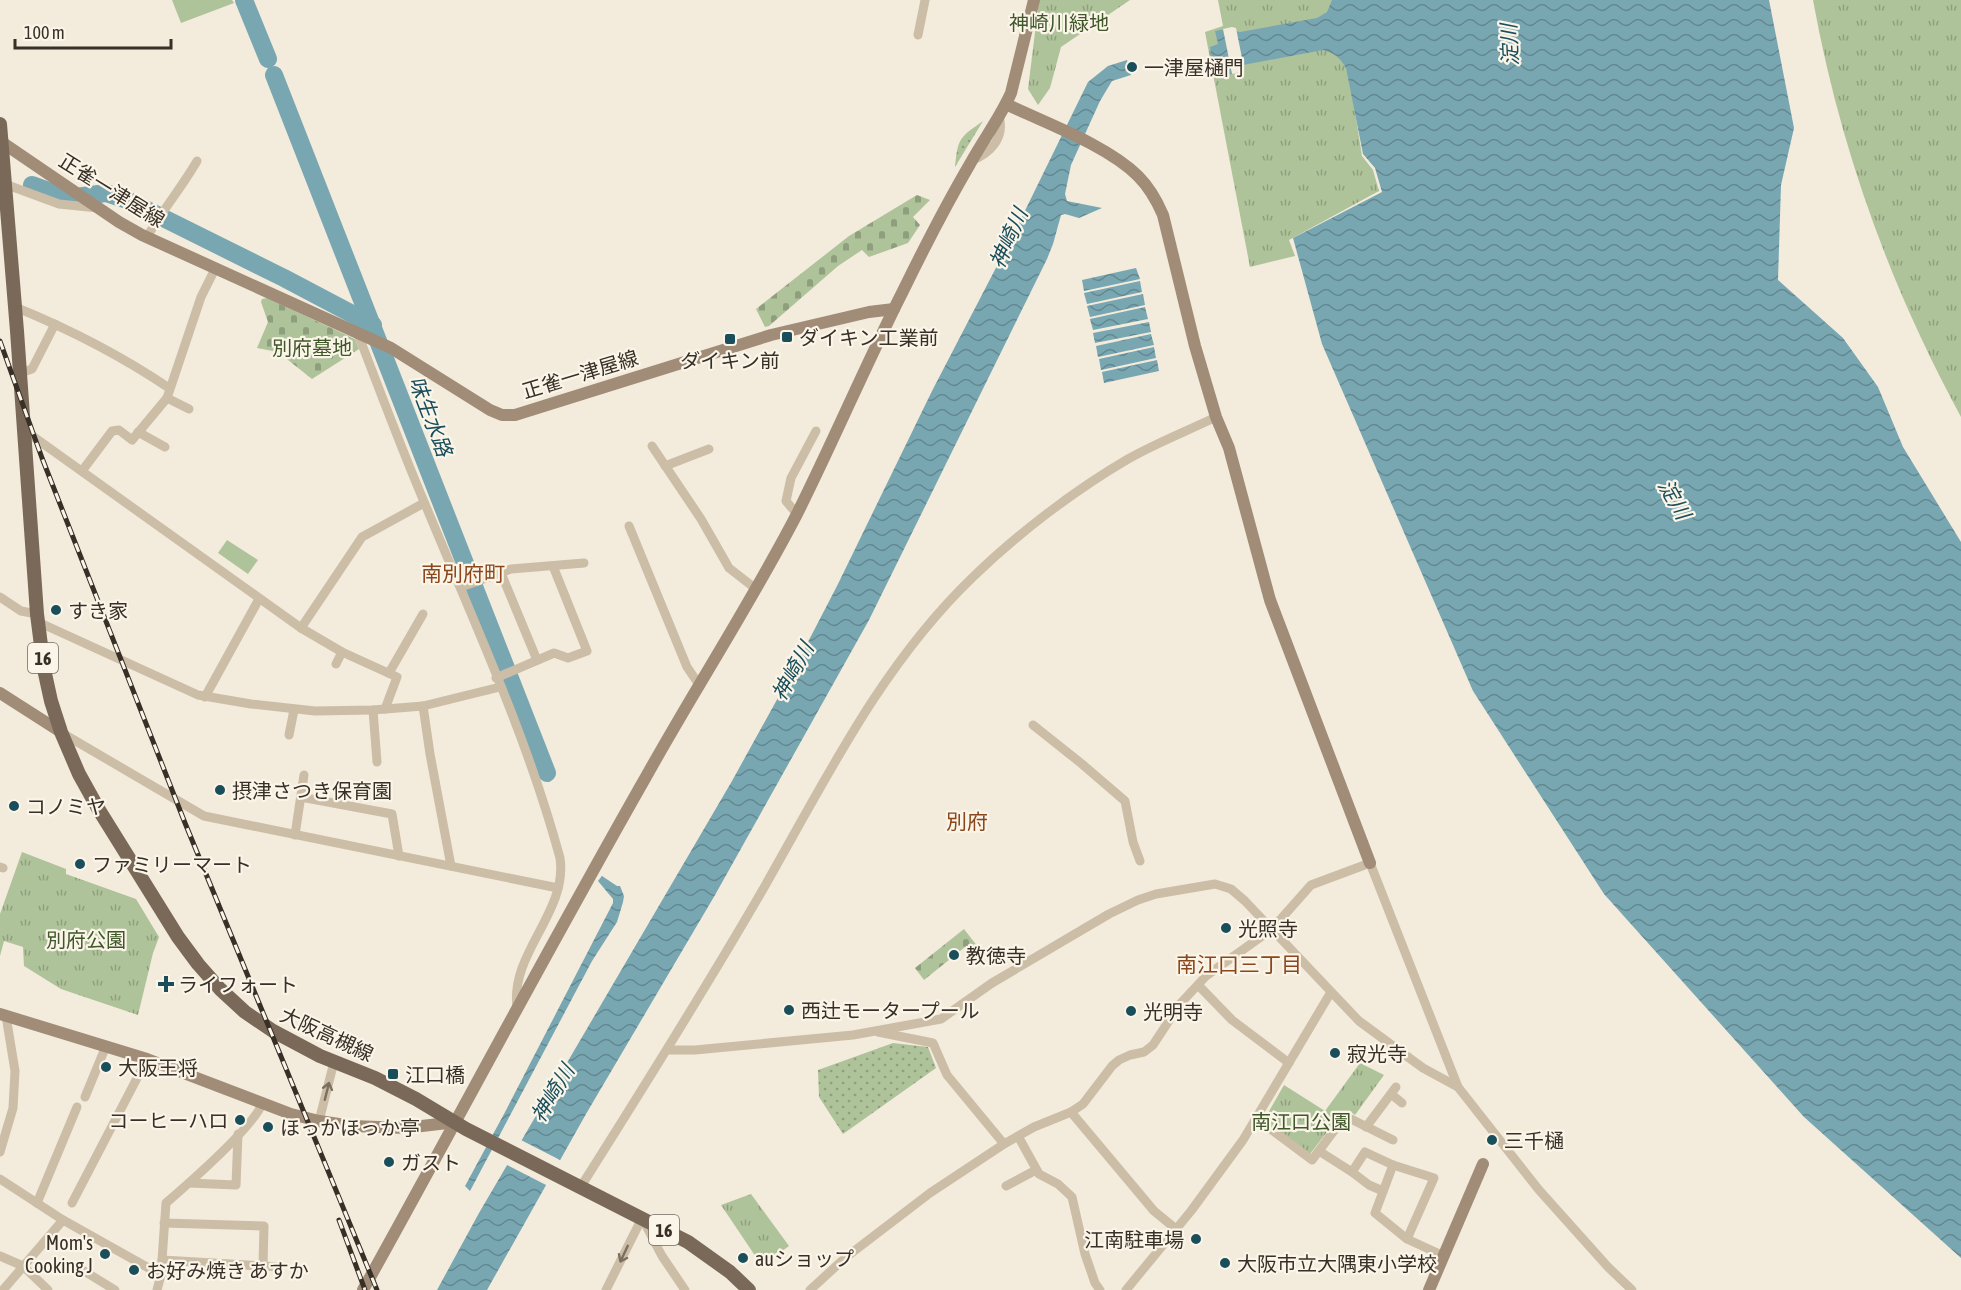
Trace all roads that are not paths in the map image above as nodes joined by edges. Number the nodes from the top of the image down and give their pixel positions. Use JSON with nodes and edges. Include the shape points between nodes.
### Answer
{"nodes":[{"id":1,"x":925,"y":0,"type":"edge"},
{"id":2,"x":1034,"y":0,"type":"edge"},
{"id":3,"x":918,"y":35,"type":"dead end"},
{"id":4,"x":1006,"y":104,"type":"junction"},
{"id":5,"x":0,"y":124,"type":"edge"},
{"id":6,"x":1,"y":142,"type":"edge"},
{"id":7,"x":197,"y":161,"type":"dead end"},
{"id":8,"x":2,"y":183,"type":"edge"},
{"id":9,"x":98,"y":208,"type":"junction"},
{"id":10,"x":147,"y":237,"type":"junction"},
{"id":11,"x":215,"y":269,"type":"junction"},
{"id":12,"x":15,"y":307,"type":"junction"},
{"id":13,"x":894,"y":309,"type":"junction"},
{"id":14,"x":55,"y":324,"type":"junction"},
{"id":15,"x":358,"y":334,"type":"junction"},
{"id":16,"x":20,"y":373,"type":"junction"},
{"id":17,"x":168,"y":393,"type":"junction"},
{"id":18,"x":189,"y":409,"type":"dead end"},
{"id":19,"x":1216,"y":417,"type":"junction"},
{"id":20,"x":24,"y":429,"type":"junction"},
{"id":21,"x":816,"y":431,"type":"dead end"},
{"id":22,"x":138,"y":432,"type":"junction"},
{"id":23,"x":652,"y":446,"type":"dead end"},
{"id":24,"x":165,"y":447,"type":"dead end"},
{"id":25,"x":709,"y":449,"type":"dead end"},
{"id":26,"x":666,"y":466,"type":"junction"},
{"id":27,"x":82,"y":471,"type":"junction"},
{"id":28,"x":424,"y":503,"type":"junction"},
{"id":29,"x":797,"y":514,"type":"junction"},
{"id":30,"x":629,"y":526,"type":"dead end"},
{"id":31,"x":584,"y":563,"type":"dead end"},
{"id":32,"x":553,"y":566,"type":"junction"},
{"id":33,"x":501,"y":573,"type":"junction"},
{"id":34,"x":461,"y":587,"type":"junction"},
{"id":35,"x":756,"y":589,"type":"junction"},
{"id":36,"x":0,"y":597,"type":"edge"},
{"id":37,"x":259,"y":599,"type":"junction"},
{"id":38,"x":423,"y":614,"type":"dead end"},
{"id":39,"x":38,"y":618,"type":"junction"},
{"id":40,"x":301,"y":627,"type":"junction"},
{"id":41,"x":342,"y":652,"type":"junction"},
{"id":42,"x":537,"y":660,"type":"junction"},
{"id":43,"x":336,"y":664,"type":"dead end"},
{"id":44,"x":389,"y":673,"type":"junction"},
{"id":45,"x":498,"y":683,"type":"junction"},
{"id":46,"x":700,"y":686,"type":"junction"},
{"id":47,"x":0,"y":693,"type":"edge"},
{"id":48,"x":205,"y":697,"type":"junction"},
{"id":49,"x":423,"y":706,"type":"junction"},
{"id":50,"x":385,"y":709,"type":"junction"},
{"id":51,"x":294,"y":710,"type":"junction"},
{"id":52,"x":373,"y":710,"type":"junction"},
{"id":53,"x":1033,"y":725,"type":"dead end"},
{"id":54,"x":61,"y":732,"type":"junction"},
{"id":55,"x":289,"y":735,"type":"dead end"},
{"id":56,"x":377,"y":762,"type":"dead end"},
{"id":57,"x":304,"y":775,"type":"dead end"},
{"id":58,"x":301,"y":797,"type":"junction"},
{"id":59,"x":295,"y":835,"type":"junction"},
{"id":60,"x":399,"y":856,"type":"junction"},
{"id":61,"x":1140,"y":861,"type":"dead end"},
{"id":62,"x":1370,"y":863,"type":"junction"},
{"id":63,"x":451,"y":866,"type":"junction"},
{"id":64,"x":558,"y":888,"type":"junction"},
{"id":65,"x":1272,"y":929,"type":"junction"},
{"id":66,"x":1198,"y":985,"type":"junction"},
{"id":67,"x":1331,"y":992,"type":"junction"},
{"id":68,"x":517,"y":1007,"type":"junction"},
{"id":69,"x":3,"y":1015,"type":"edge"},
{"id":70,"x":873,"y":1031,"type":"junction"},
{"id":71,"x":106,"y":1046,"type":"junction"},
{"id":72,"x":667,"y":1050,"type":"junction"},
{"id":73,"x":147,"y":1059,"type":"junction"},
{"id":74,"x":334,"y":1062,"type":"junction"},
{"id":75,"x":1289,"y":1063,"type":"junction"},
{"id":76,"x":1458,"y":1087,"type":"junction"},
{"id":77,"x":85,"y":1097,"type":"dead end"},
{"id":78,"x":263,"y":1102,"type":"junction"},
{"id":79,"x":1402,"y":1103,"type":"dead end"},
{"id":80,"x":77,"y":1107,"type":"dead end"},
{"id":81,"x":1071,"y":1112,"type":"junction"},
{"id":82,"x":1257,"y":1119,"type":"junction"},
{"id":83,"x":319,"y":1121,"type":"junction"},
{"id":84,"x":461,"y":1126,"type":"junction"},
{"id":85,"x":1366,"y":1126,"type":"junction"},
{"id":86,"x":238,"y":1134,"type":"junction"},
{"id":87,"x":1018,"y":1136,"type":"junction"},
{"id":88,"x":1393,"y":1140,"type":"dead end"},
{"id":89,"x":1004,"y":1144,"type":"junction"},
{"id":90,"x":1319,"y":1151,"type":"junction"},
{"id":91,"x":0,"y":1152,"type":"edge"},
{"id":92,"x":1483,"y":1164,"type":"dead end"},
{"id":93,"x":1393,"y":1165,"type":"junction"},
{"id":94,"x":1036,"y":1170,"type":"junction"},
{"id":95,"x":1352,"y":1172,"type":"junction"},
{"id":96,"x":0,"y":1179,"type":"edge"},
{"id":97,"x":189,"y":1183,"type":"junction"},
{"id":98,"x":576,"y":1185,"type":"junction"},
{"id":99,"x":1006,"y":1186,"type":"dead end"},
{"id":100,"x":1383,"y":1191,"type":"junction"},
{"id":101,"x":37,"y":1203,"type":"junction"},
{"id":102,"x":72,"y":1203,"type":"dead end"},
{"id":103,"x":642,"y":1218,"type":"junction"},
{"id":104,"x":63,"y":1220,"type":"junction"},
{"id":105,"x":164,"y":1223,"type":"junction"},
{"id":106,"x":1176,"y":1229,"type":"junction"},
{"id":107,"x":1407,"y":1239,"type":"junction"},
{"id":108,"x":0,"y":1256,"type":"edge"},
{"id":109,"x":1444,"y":1256,"type":"junction"},
{"id":110,"x":162,"y":1260,"type":"junction"},
{"id":111,"x":23,"y":1266,"type":"junction"},
{"id":112,"x":263,"y":1266,"type":"junction"},
{"id":113,"x":279,"y":1267,"type":"dead end"},
{"id":114,"x":84,"y":1271,"type":"dead end"},
{"id":115,"x":161,"y":1275,"type":"junction"},
{"id":116,"x":98,"y":1286,"type":"edge"},
{"id":117,"x":3,"y":1290,"type":"edge"},
{"id":118,"x":48,"y":1290,"type":"edge"},
{"id":119,"x":115,"y":1290,"type":"edge"},
{"id":120,"x":150,"y":1290,"type":"edge"},
{"id":121,"x":157,"y":1290,"type":"edge"},
{"id":122,"x":363,"y":1290,"type":"edge"},
{"id":123,"x":606,"y":1290,"type":"edge"},
{"id":124,"x":685,"y":1290,"type":"edge"},
{"id":125,"x":749,"y":1290,"type":"edge"},
{"id":126,"x":810,"y":1290,"type":"edge"},
{"id":127,"x":1100,"y":1290,"type":"edge"},
{"id":128,"x":1126,"y":1290,"type":"edge"},
{"id":129,"x":1429,"y":1290,"type":"edge"},
{"id":130,"x":1632,"y":1290,"type":"edge"}],
"edges":[{"from":1,"to":3,"type":"street"},
{"from":2,"to":4,"type":"street"},
{"from":4,"to":13,"type":"street","via":[[971,161]]},
{"from":4,"to":19,"type":"street","via":[[1098,148],[1137,175],[1156,200]]},
{"from":5,"to":6,"type":"main road","name":"大阪高槻線","number":"16"},
{"from":6,"to":8,"type":"main road","name":"大阪高槻線","number":"16"},
{"from":6,"to":9,"type":"street","name":"正雀一津屋線"},
{"from":7,"to":10,"type":"street"},
{"from":8,"to":9,"type":"street","via":[[59,204]]},
{"from":8,"to":12,"type":"main road","name":"大阪高槻線","number":"16"},
{"from":9,"to":10,"type":"street","name":"正雀一津屋線"},
{"from":10,"to":11,"type":"street","name":"正雀一津屋線"},
{"from":11,"to":15,"type":"street","name":"正雀一津屋線"},
{"from":11,"to":17,"type":"street","via":[[201,297]]},
{"from":12,"to":14,"type":"street"},
{"from":12,"to":16,"type":"main road","name":"大阪高槻線","number":"16"},
{"from":13,"to":15,"type":"street","name":"正雀一津屋線","via":[[771,335],[508,416],[490,410],[391,348]]},
{"from":13,"to":29,"type":"street"},
{"from":14,"to":16,"type":"street","via":[[32,369]]},
{"from":14,"to":17,"type":"street","via":[[131,362]]},
{"from":15,"to":28,"type":"street"},
{"from":16,"to":20,"type":"main road","name":"大阪高槻線","number":"16"},
{"from":17,"to":18,"type":"street"},
{"from":17,"to":22,"type":"street"},
{"from":19,"to":62,"type":"street","via":[[1229,448],[1270,600]]},
{"from":19,"to":72,"type":"street","via":[[1129,459],[1059,506],[972,577],[919,635],[865,710]]},
{"from":20,"to":27,"type":"street"},
{"from":20,"to":39,"type":"main road","name":"大阪高槻線","number":"16"},
{"from":21,"to":29,"type":"street","via":[[791,478],[786,501]]},
{"from":22,"to":24,"type":"street"},
{"from":22,"to":27,"type":"street","via":[[132,440],[119,430],[112,431]]},
{"from":23,"to":26,"type":"street"},
{"from":25,"to":26,"type":"street"},
{"from":26,"to":35,"type":"street","via":[[729,568]]},
{"from":27,"to":37,"type":"street"},
{"from":28,"to":34,"type":"street"},
{"from":28,"to":40,"type":"street","via":[[362,537]]},
{"from":29,"to":35,"type":"street"},
{"from":30,"to":46,"type":"street","via":[[687,667]]},
{"from":31,"to":32,"type":"street"},
{"from":32,"to":33,"type":"street"},
{"from":32,"to":42,"type":"street","via":[[587,651],[568,658],[554,652]]},
{"from":33,"to":34,"type":"street"},
{"from":33,"to":42,"type":"street"},
{"from":34,"to":45,"type":"street"},
{"from":35,"to":46,"type":"street"},
{"from":36,"to":39,"type":"street"},
{"from":37,"to":40,"type":"street"},
{"from":37,"to":48,"type":"street"},
{"from":38,"to":44,"type":"street"},
{"from":39,"to":48,"type":"street"},
{"from":39,"to":54,"type":"main road","name":"大阪高槻線","number":"16","via":[[44,669]]},
{"from":40,"to":41,"type":"street"},
{"from":41,"to":43,"type":"street"},
{"from":41,"to":44,"type":"street"},
{"from":42,"to":45,"type":"street"},
{"from":44,"to":50,"type":"street","via":[[397,677]]},
{"from":45,"to":49,"type":"street"},
{"from":45,"to":64,"type":"street","via":[[526,752],[558,851]]},
{"from":46,"to":68,"type":"street"},
{"from":47,"to":54,"type":"street"},
{"from":48,"to":51,"type":"street"},
{"from":49,"to":50,"type":"street"},
{"from":49,"to":63,"type":"street"},
{"from":50,"to":52,"type":"street"},
{"from":51,"to":52,"type":"street"},
{"from":51,"to":55,"type":"street"},
{"from":52,"to":56,"type":"street"},
{"from":53,"to":61,"type":"street","via":[[1125,801]]},
{"from":54,"to":59,"type":"street","via":[[204,816]]},
{"from":54,"to":74,"type":"main road","name":"大阪高槻線","number":"16","via":[[99,810],[198,964],[228,997],[263,1025]]},
{"from":57,"to":58,"type":"street"},
{"from":58,"to":59,"type":"street"},
{"from":58,"to":60,"type":"street","via":[[392,814]]},
{"from":59,"to":60,"type":"street"},
{"from":60,"to":63,"type":"street"},
{"from":62,"to":65,"type":"street","via":[[1311,885]]},
{"from":62,"to":76,"type":"street"},
{"from":63,"to":64,"type":"street"},
{"from":64,"to":68,"type":"street","via":[[520,970],[515,992]]},
{"from":65,"to":66,"type":"street"},
{"from":65,"to":67,"type":"street"},
{"from":65,"to":70,"type":"street","via":[[1231,889],[1215,884],[1156,894],[1109,914],[992,983],[941,1020]]},
{"from":66,"to":75,"type":"street","via":[[1232,1020]]},
{"from":66,"to":81,"type":"street","via":[[1153,1045],[1119,1060],[1083,1104]]},
{"from":67,"to":75,"type":"street"},
{"from":67,"to":76,"type":"street","via":[[1359,1021],[1423,1068]]},
{"from":68,"to":84,"type":"street"},
{"from":69,"to":71,"type":"street"},
{"from":69,"to":91,"type":"street","via":[[15,1071],[13,1108]]},
{"from":70,"to":72,"type":"street"},
{"from":70,"to":89,"type":"street","via":[[933,1043],[946,1075]]},
{"from":71,"to":73,"type":"street"},
{"from":71,"to":77,"type":"street"},
{"from":72,"to":98,"type":"street"},
{"from":73,"to":78,"type":"street"},
{"from":73,"to":102,"type":"street"},
{"from":83,"to":74,"type":"street","one_way":true},
{"from":74,"to":84,"type":"main road","name":"大阪高槻線","number":"16","via":[[389,1085]]},
{"from":75,"to":82,"type":"street"},
{"from":76,"to":130,"type":"street","via":[[1539,1190]]},
{"from":78,"to":83,"type":"street"},
{"from":78,"to":86,"type":"street","via":[[259,1112]]},
{"from":79,"to":85,"type":"street","via":[[1394,1091]]},
{"from":80,"to":101,"type":"street"},
{"from":81,"to":87,"type":"street"},
{"from":81,"to":106,"type":"street","via":[[1154,1211]]},
{"from":82,"to":90,"type":"street","via":[[1311,1160]]},
{"from":82,"to":106,"type":"street"},
{"from":83,"to":84,"type":"street","via":[[405,1128]]},
{"from":84,"to":98,"type":"main road","name":"大阪高槻線","number":"16"},
{"from":84,"to":122,"type":"street"},
{"from":85,"to":88,"type":"street"},
{"from":85,"to":90,"type":"street","via":[[1345,1116]]},
{"from":86,"to":97,"type":"street"},
{"from":86,"to":97,"type":"street","via":[[236,1185]]},
{"from":87,"to":89,"type":"street"},
{"from":87,"to":94,"type":"street"},
{"from":89,"to":126,"type":"street","via":[[930,1193]]},
{"from":90,"to":95,"type":"street"},
{"from":92,"to":109,"type":"street"},
{"from":93,"to":95,"type":"street","via":[[1365,1152]]},
{"from":93,"to":100,"type":"street"},
{"from":93,"to":107,"type":"street","via":[[1434,1178]]},
{"from":94,"to":99,"type":"street"},
{"from":94,"to":127,"type":"street","via":[[1072,1197],[1085,1254]]},
{"from":95,"to":100,"type":"street"},
{"from":96,"to":101,"type":"street"},
{"from":97,"to":105,"type":"street","via":[[166,1203]]},
{"from":98,"to":103,"type":"main road","name":"大阪高槻線","number":"16"},
{"from":100,"to":107,"type":"street","via":[[1374,1213]]},
{"from":101,"to":104,"type":"street"},
{"from":103,"to":123,"type":"street","one_way":true},
{"from":103,"to":124,"type":"street"},
{"from":103,"to":125,"type":"main road","name":"大阪高槻線","number":"16","via":[[688,1242]]},
{"from":104,"to":111,"type":"street"},
{"from":104,"to":115,"type":"street"},
{"from":105,"to":110,"type":"street"},
{"from":105,"to":112,"type":"street","via":[[264,1226]]},
{"from":106,"to":128,"type":"street"},
{"from":107,"to":109,"type":"street"},
{"from":108,"to":111,"type":"street"},
{"from":109,"to":129,"type":"street"},
{"from":110,"to":112,"type":"street"},
{"from":110,"to":115,"type":"street"},
{"from":111,"to":117,"type":"street"},
{"from":111,"to":118,"type":"street"},
{"from":112,"to":113,"type":"street"},
{"from":114,"to":116,"type":"street"},
{"from":115,"to":120,"type":"street"},
{"from":115,"to":121,"type":"street"},
{"from":116,"to":119,"type":"street"}]}
